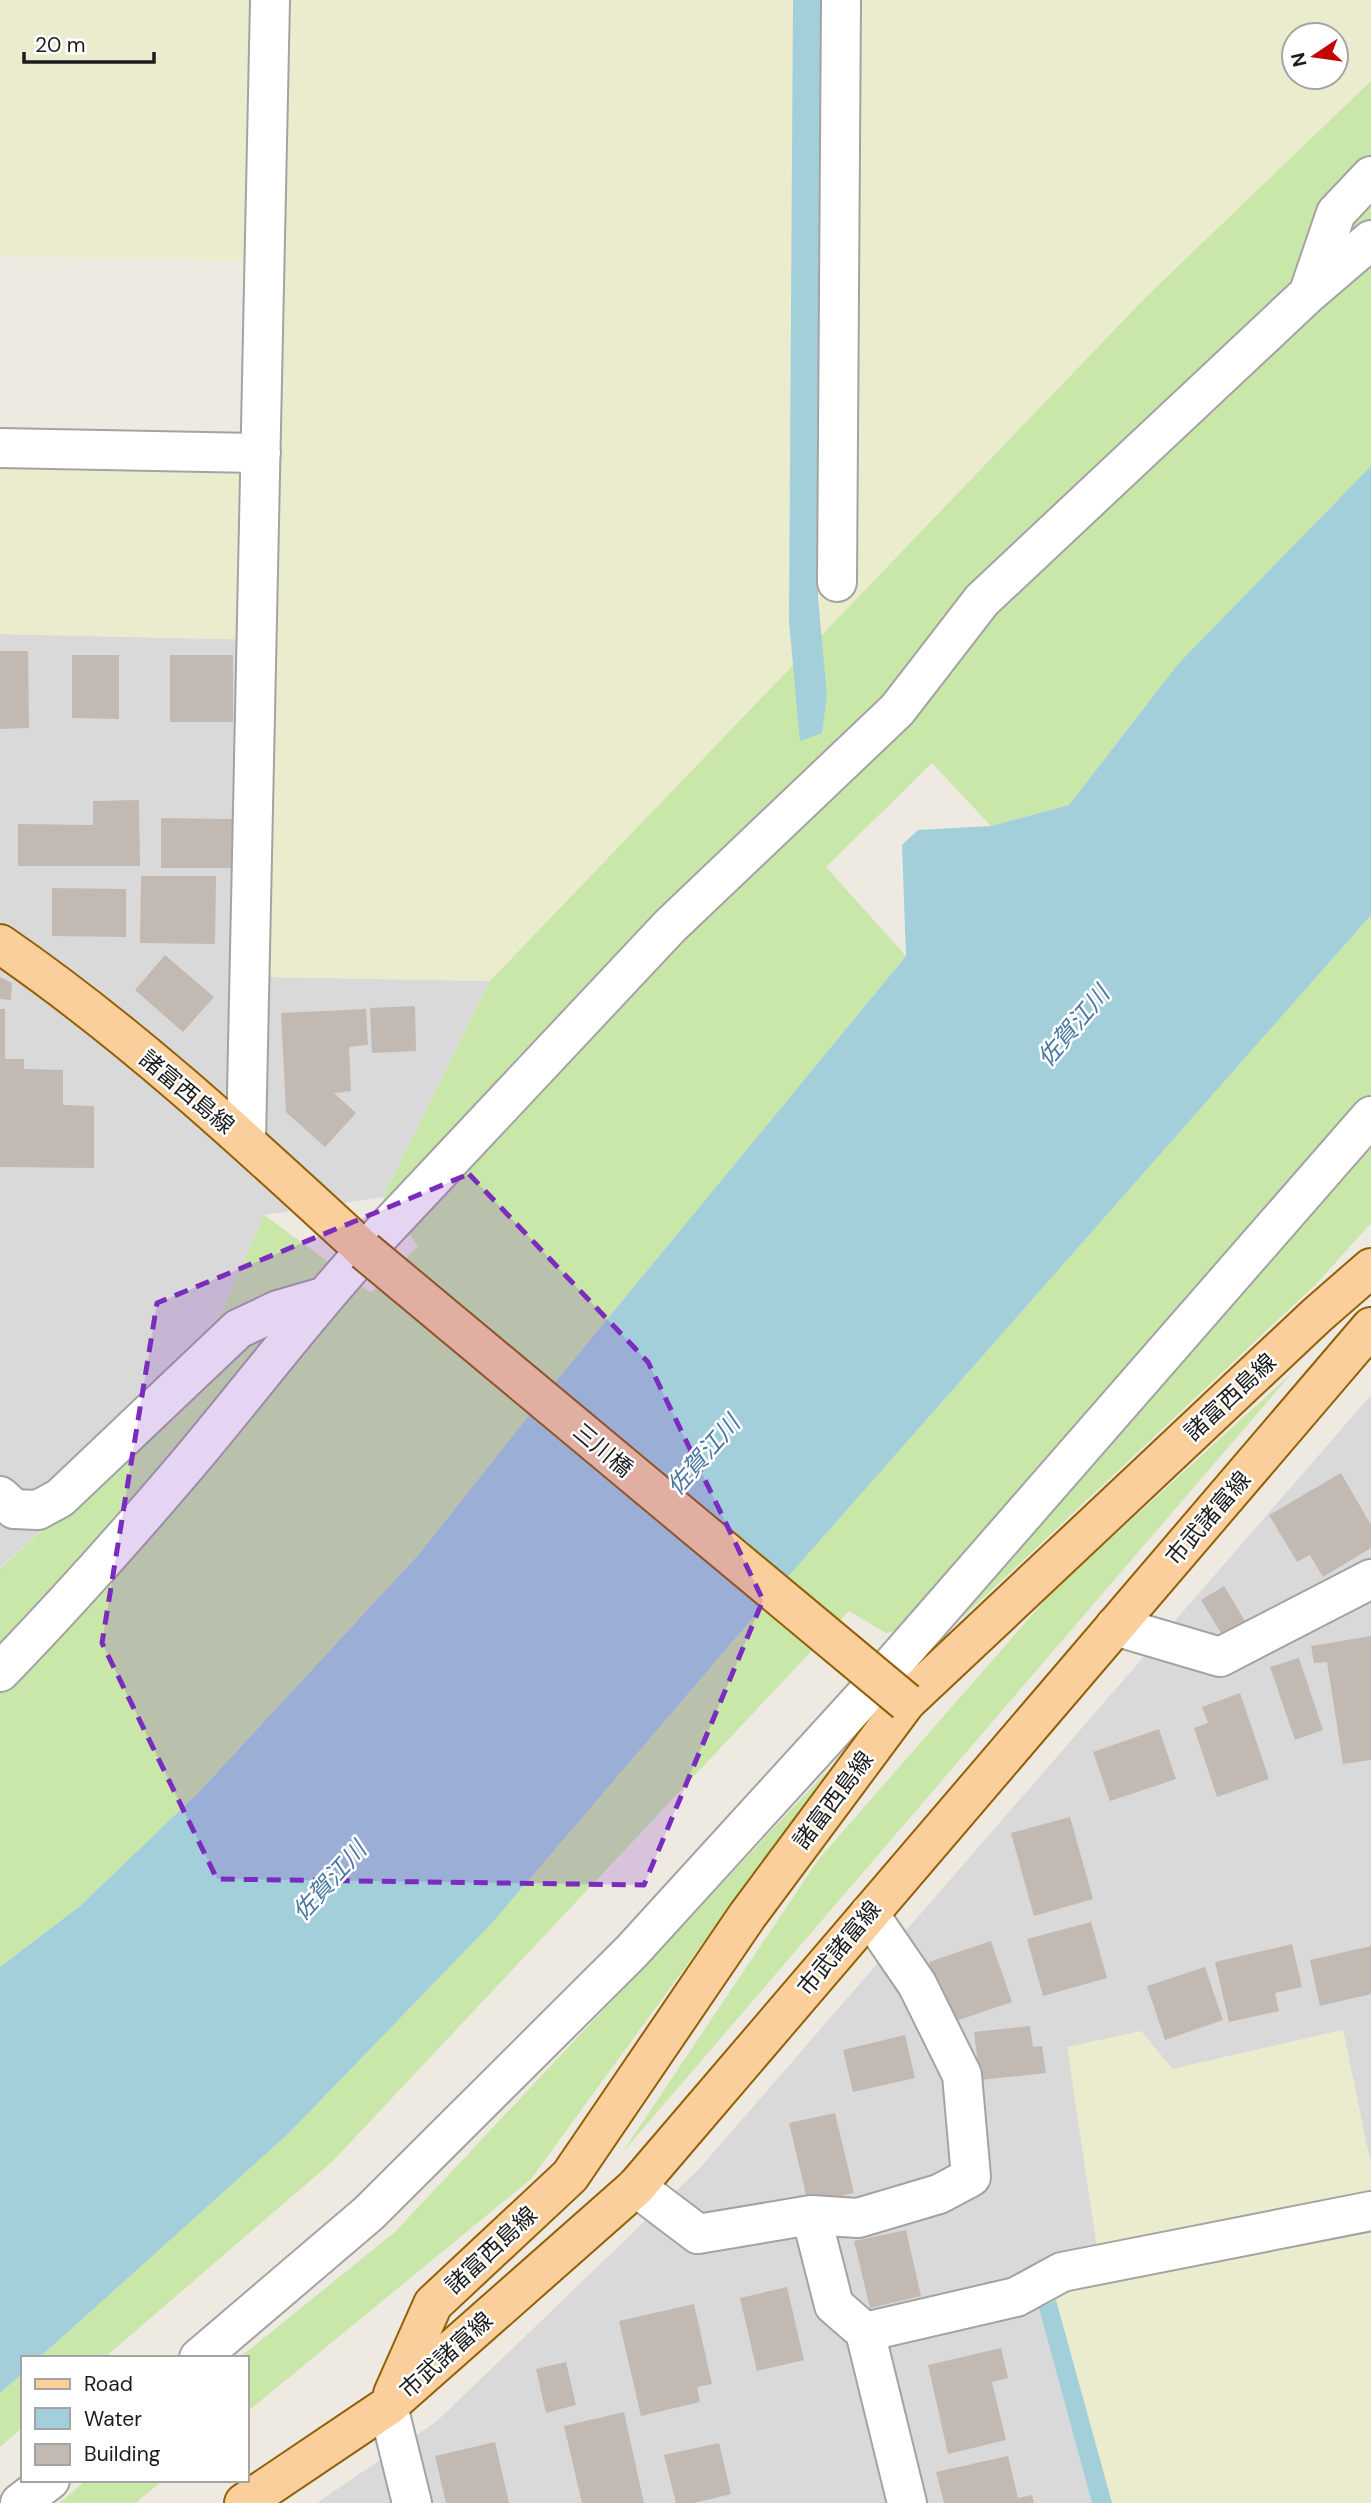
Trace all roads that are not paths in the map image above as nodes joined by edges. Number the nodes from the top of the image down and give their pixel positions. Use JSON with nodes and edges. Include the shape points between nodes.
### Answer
{"nodes":[{"id":1,"x":270,"y":0,"type":"edge"},
{"id":2,"x":841,"y":0,"type":"edge"},
{"id":3,"x":1371,"y":176,"type":"edge"},
{"id":4,"x":1371,"y":240,"type":"edge"},
{"id":5,"x":1309,"y":293,"type":"junction"},
{"id":6,"x":0,"y":448,"type":"edge"},
{"id":7,"x":261,"y":453,"type":"junction"},
{"id":8,"x":837,"y":582,"type":"dead end"},
{"id":9,"x":0,"y":944,"type":"edge"},
{"id":10,"x":1371,"y":1116,"type":"edge"},
{"id":11,"x":246,"y":1141,"type":"junction"},
{"id":12,"x":365,"y":1251,"type":"junction"},
{"id":13,"x":1371,"y":1268,"type":"edge"},
{"id":14,"x":323,"y":1297,"type":"junction"},
{"id":15,"x":1371,"y":1327,"type":"edge"},
{"id":16,"x":0,"y":1496,"type":"edge"},
{"id":17,"x":1371,"y":1578,"type":"edge"},
{"id":18,"x":1115,"y":1626,"type":"junction"},
{"id":19,"x":0,"y":1672,"type":"edge"},
{"id":20,"x":892,"y":1691,"type":"junction"},
{"id":21,"x":869,"y":1914,"type":"junction"},
{"id":22,"x":636,"y":2187,"type":"junction"},
{"id":23,"x":1371,"y":2211,"type":"edge"},
{"id":24,"x":811,"y":2216,"type":"junction"},
{"id":25,"x":865,"y":2332,"type":"junction"},
{"id":26,"x":201,"y":2356,"type":"edge"},
{"id":27,"x":388,"y":2406,"type":"junction"},
{"id":28,"x":47,"y":2482,"type":"edge"},
{"id":29,"x":20,"y":2503,"type":"edge"},
{"id":30,"x":244,"y":2503,"type":"edge"},
{"id":31,"x":412,"y":2503,"type":"edge"},
{"id":32,"x":906,"y":2503,"type":"edge"}],
"edges":[{"from":1,"to":7,"type":"street"},
{"from":2,"to":8,"type":"street"},
{"from":3,"to":5,"type":"street","via":[[1336,213]]},
{"from":4,"to":5,"type":"street"},
{"from":5,"to":12,"type":"street","via":[[982,600],[897,710],[670,926]]},
{"from":6,"to":7,"type":"street"},
{"from":7,"to":11,"type":"street"},
{"from":9,"to":11,"type":"main road","name":"諸富西島線","via":[[68,991]]},
{"from":10,"to":20,"type":"street"},
{"from":11,"to":12,"type":"main road","name":"諸富西島線"},
{"from":12,"to":14,"type":"street"},
{"from":12,"to":20,"type":"main road","name":"三川橋","bridge":true},
{"from":13,"to":20,"type":"main road","name":"諸富西島線"},
{"from":14,"to":16,"type":"street","via":[[278,1310],[238,1329],[60,1498],[38,1510],[13,1509]]},
{"from":14,"to":19,"type":"street","via":[[191,1459],[65,1605]]},
{"from":15,"to":18,"type":"main road","name":"市武諸富線"},
{"from":17,"to":18,"type":"street","via":[[1220,1657]]},
{"from":18,"to":21,"type":"main road","name":"市武諸富線"},
{"from":20,"to":26,"type":"street","via":[[389,2194]]},
{"from":20,"to":27,"type":"main road","name":"諸富西島線","via":[[747,1916],[570,2176],[433,2304]]},
{"from":21,"to":22,"type":"main road","name":"市武諸富線"},
{"from":21,"to":24,"type":"street","via":[[917,1984],[962,2075],[971,2177],[939,2194],[858,2218]]},
{"from":22,"to":24,"type":"street","via":[[698,2234]]},
{"from":22,"to":27,"type":"main road","name":"市武諸富線"},
{"from":23,"to":25,"type":"street","via":[[1062,2272],[1016,2297]]},
{"from":24,"to":25,"type":"street","via":[[834,2305]]},
{"from":25,"to":32,"type":"street"},
{"from":27,"to":30,"type":"main road","name":"市武諸富線"},
{"from":27,"to":31,"type":"street"},
{"from":28,"to":29,"type":"street"}]}
